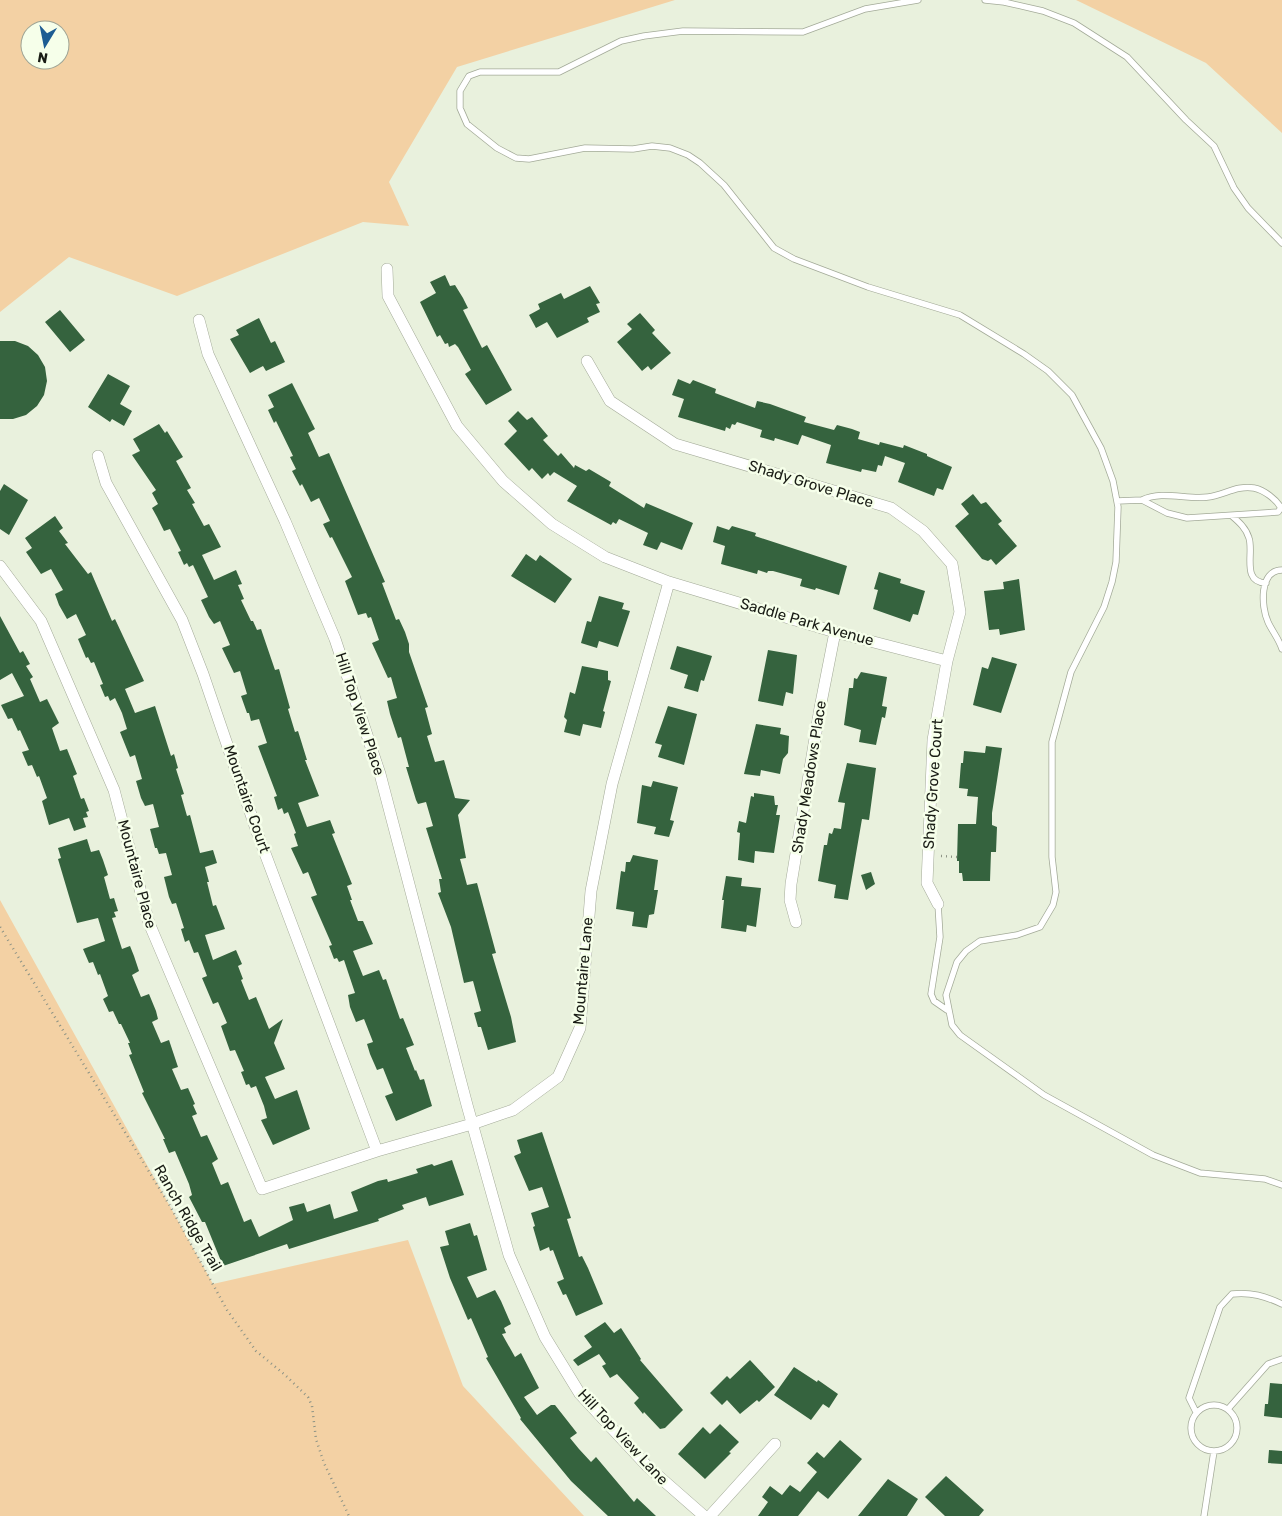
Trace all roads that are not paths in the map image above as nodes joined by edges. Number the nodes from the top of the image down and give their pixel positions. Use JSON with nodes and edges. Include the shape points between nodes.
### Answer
{"nodes":[{"id":1,"x":918,"y":0,"type":"edge"},
{"id":2,"x":985,"y":0,"type":"edge"},
{"id":3,"x":1282,"y":243,"type":"edge"},
{"id":4,"x":387,"y":269,"type":"dead end"},
{"id":5,"x":199,"y":320,"type":"dead end"},
{"id":6,"x":587,"y":361,"type":"dead end"},
{"id":7,"x":98,"y":456,"type":"dead end"},
{"id":8,"x":1142,"y":500,"type":"junction"},
{"id":9,"x":1117,"y":501,"type":"junction"},
{"id":10,"x":1232,"y":516,"type":"junction"},
{"id":11,"x":0,"y":566,"type":"edge"},
{"id":12,"x":1282,"y":570,"type":"edge"},
{"id":13,"x":669,"y":582,"type":"junction"},
{"id":14,"x":1266,"y":583,"type":"junction"},
{"id":15,"x":835,"y":632,"type":"junction"},
{"id":16,"x":1282,"y":649,"type":"edge"},
{"id":17,"x":946,"y":661,"type":"junction"},
{"id":18,"x":938,"y":904,"type":"joint"},
{"id":19,"x":796,"y":922,"type":"dead end"},
{"id":20,"x":948,"y":1010,"type":"junction"},
{"id":21,"x":472,"y":1124,"type":"junction"},
{"id":22,"x":377,"y":1151,"type":"junction"},
{"id":23,"x":1282,"y":1185,"type":"edge"},
{"id":24,"x":262,"y":1189,"type":"joint"},
{"id":25,"x":1282,"y":1304,"type":"edge"},
{"id":26,"x":1282,"y":1359,"type":"edge"},
{"id":27,"x":1228,"y":1409,"type":"junction"},
{"id":28,"x":1196,"y":1412,"type":"junction"},
{"id":29,"x":775,"y":1444,"type":"dead end"},
{"id":30,"x":1214,"y":1451,"type":"junction"},
{"id":31,"x":704,"y":1516,"type":"edge"},
{"id":32,"x":710,"y":1516,"type":"edge"},
{"id":33,"x":1204,"y":1516,"type":"edge"}],
"edges":[{"from":1,"to":9,"type":"lane","via":[[865,9],[803,32],[683,31],[621,41],[559,72],[480,72],[469,76],[460,91],[460,108],[468,124],[480,135],[516,158],[529,159],[584,148],[652,146],[688,155],[724,185],[774,248],[868,287],[960,315],[990,331],[1048,371],[1072,395],[1102,448],[1114,481]]},
{"from":2,"to":3,"type":"lane","via":[[1043,11],[1074,23],[1127,57],[1214,146],[1234,188],[1248,208]]},
{"from":4,"to":13,"type":"street","name":"Saddle Park Avenue","via":[[388,296],[457,426],[503,481],[552,524],[605,557]]},
{"from":5,"to":21,"type":"street","name":"Hill Top View Place","via":[[208,354],[335,639],[380,774]]},
{"from":6,"to":17,"type":"street","name":"Shady Grove Place","via":[[610,400],[675,444],[891,508],[923,530],[952,564],[960,612]]},
{"from":7,"to":22,"type":"street","name":"Mountaire Court","via":[[106,482],[182,620],[257,832]]},
{"from":8,"to":9,"type":"lane"},
{"from":8,"to":10,"type":"lane","via":[[1177,517]]},
{"from":8,"to":10,"type":"lane","via":[[1162,496],[1209,497],[1247,487],[1271,496],[1282,508],[1278,512]]},
{"from":9,"to":20,"type":"lane","via":[[1119,528],[1112,582],[1104,607],[1071,672],[1052,742],[1052,857],[1056,892],[1053,905],[1040,927],[1017,935],[980,941],[966,951],[951,976],[946,995]]},
{"from":10,"to":14,"type":"lane","via":[[1249,536],[1250,571],[1254,579]]},
{"from":11,"to":24,"type":"street","name":"Mountaire Place","via":[[41,621],[114,790],[149,923]]},
{"from":12,"to":14,"type":"lane","via":[[1272,572]]},
{"from":13,"to":15,"type":"street","name":"Saddle Park Avenue"},
{"from":13,"to":21,"type":"street","name":"Mountaire Lane","via":[[612,784],[591,890],[580,1028],[558,1077],[513,1110]]},
{"from":14,"to":16,"type":"lane","via":[[1265,613]]},
{"from":15,"to":17,"type":"street","name":"Saddle Park Avenue"},
{"from":15,"to":19,"type":"street","name":"Shady Meadows Place","via":[[791,884],[790,900]]},
{"from":17,"to":18,"type":"street","name":"Shady Grove Court","via":[[933,740],[927,883]]},
{"from":18,"to":20,"type":"lane","via":[[940,937],[931,994],[934,1001]]},
{"from":20,"to":23,"type":"lane","via":[[960,1035],[1044,1095],[1153,1155],[1200,1173],[1265,1179]]},
{"from":21,"to":22,"type":"street","name":"Mountaire Lane"},
{"from":21,"to":31,"type":"street","name":"Hill Top View Lane","via":[[510,1256],[545,1337],[580,1394],[647,1466]]},
{"from":22,"to":24,"type":"street","name":"Mountaire Lane"},
{"from":25,"to":28,"type":"lane","via":[[1246,1293],[1232,1294],[1220,1307],[1189,1398]]},
{"from":26,"to":27,"type":"lane","via":[[1268,1364]]},
{"from":27,"to":28,"type":"lane","via":[[1215,1404]]},
{"from":27,"to":30,"type":"lane","via":[[1236,1420],[1236,1435],[1228,1447]]},
{"from":28,"to":30,"type":"lane","via":[[1191,1425],[1194,1440],[1199,1446]]},
{"from":29,"to":32,"type":"street"},
{"from":30,"to":33,"type":"lane"}]}
